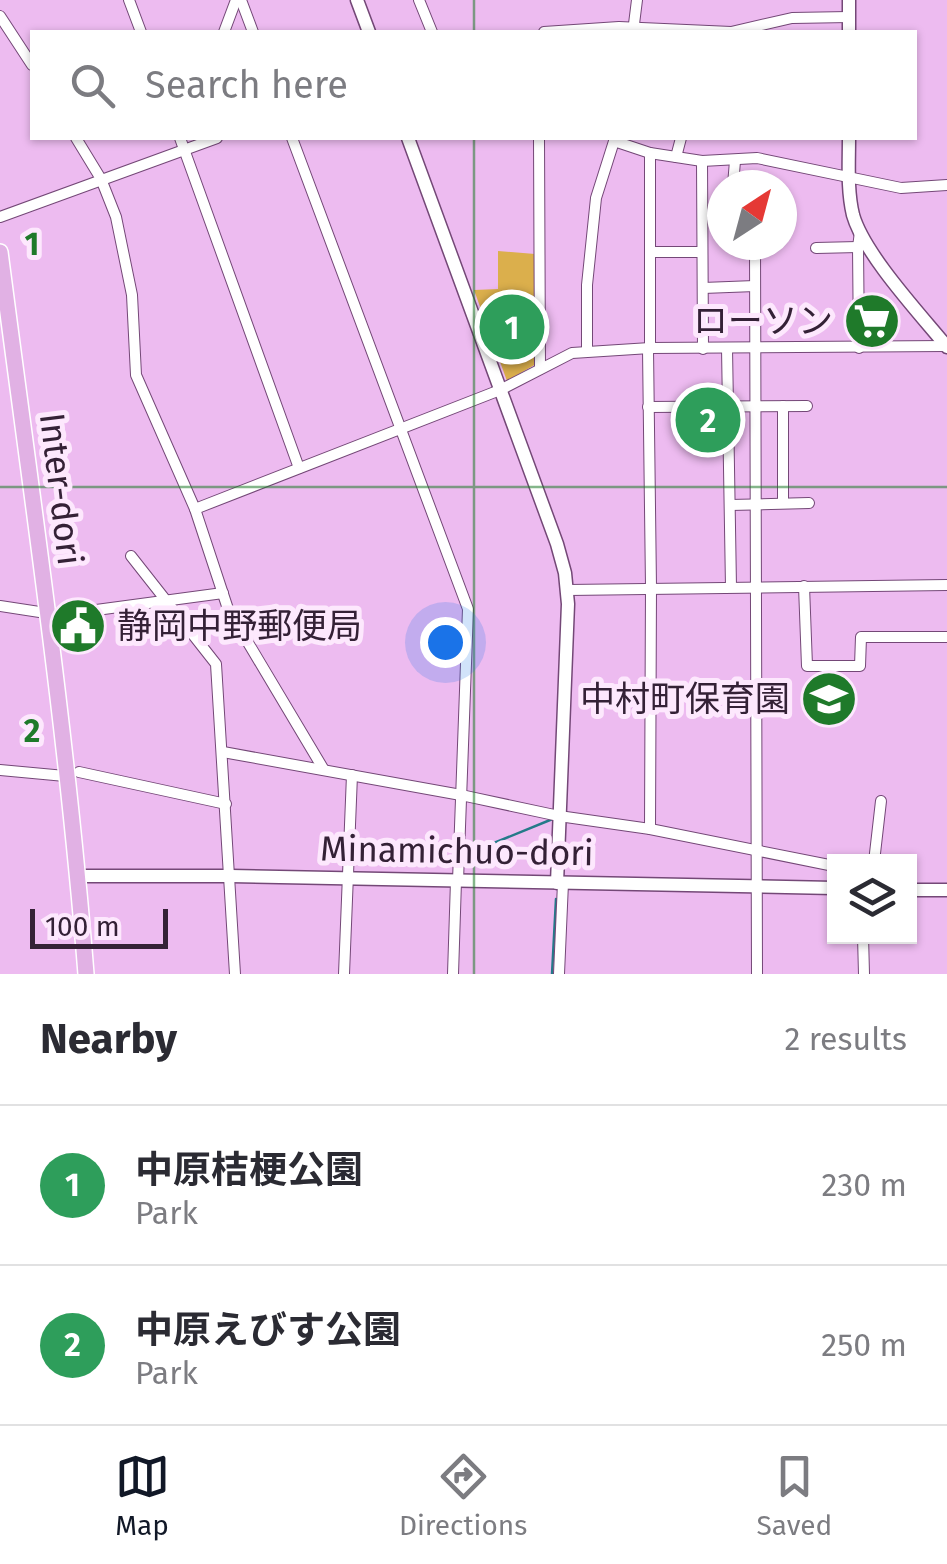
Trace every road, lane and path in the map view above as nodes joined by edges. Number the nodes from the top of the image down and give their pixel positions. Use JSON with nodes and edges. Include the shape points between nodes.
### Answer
{"nodes":[{"id":1,"x":128,"y":0,"type":"edge"},
{"id":2,"x":238,"y":0,"type":"edge"},
{"id":3,"x":357,"y":0,"type":"edge"},
{"id":4,"x":419,"y":0,"type":"edge"},
{"id":5,"x":637,"y":0,"type":"edge"},
{"id":6,"x":848,"y":0,"type":"edge"},
{"id":7,"x":0,"y":16,"type":"edge"},
{"id":8,"x":848,"y":18,"type":"junction"},
{"id":9,"x":140,"y":30,"type":"edge"},
{"id":10,"x":225,"y":30,"type":"edge"},
{"id":11,"x":252,"y":30,"type":"edge"},
{"id":12,"x":368,"y":30,"type":"edge"},
{"id":13,"x":431,"y":30,"type":"edge"},
{"id":14,"x":579,"y":30,"type":"edge"},
{"id":15,"x":634,"y":30,"type":"edge"},
{"id":16,"x":740,"y":30,"type":"edge"},
{"id":17,"x":849,"y":30,"type":"edge"},
{"id":18,"x":30,"y":62,"type":"edge"},
{"id":19,"x":77,"y":140,"type":"edge"},
{"id":20,"x":181,"y":140,"type":"edge"},
{"id":21,"x":188,"y":140,"type":"edge"},
{"id":22,"x":212,"y":140,"type":"edge"},
{"id":23,"x":293,"y":140,"type":"edge"},
{"id":24,"x":409,"y":140,"type":"edge"},
{"id":25,"x":539,"y":140,"type":"edge"},
{"id":26,"x":615,"y":140,"type":"edge"},
{"id":27,"x":618,"y":140,"type":"edge"},
{"id":28,"x":680,"y":140,"type":"edge"},
{"id":29,"x":849,"y":140,"type":"edge"},
{"id":30,"x":184,"y":150,"type":"junction"},
{"id":31,"x":650,"y":153,"type":"junction"},
{"id":32,"x":676,"y":156,"type":"junction"},
{"id":33,"x":702,"y":161,"type":"junction"},
{"id":34,"x":734,"y":161,"type":"junction"},
{"id":35,"x":734,"y":170,"type":"edge"},
{"id":36,"x":101,"y":179,"type":"junction"},
{"id":37,"x":849,"y":179,"type":"junction"},
{"id":38,"x":947,"y":186,"type":"edge"},
{"id":39,"x":0,"y":218,"type":"edge"},
{"id":40,"x":860,"y":232,"type":"junction"},
{"id":41,"x":858,"y":247,"type":"junction"},
{"id":42,"x":816,"y":248,"type":"dead end"},
{"id":43,"x":0,"y":252,"type":"edge"},
{"id":44,"x":650,"y":252,"type":"junction"},
{"id":45,"x":702,"y":252,"type":"junction"},
{"id":46,"x":754,"y":260,"type":"edge"},
{"id":47,"x":755,"y":286,"type":"junction"},
{"id":48,"x":703,"y":288,"type":"junction"},
{"id":49,"x":947,"y":347,"type":"edge"},
{"id":50,"x":649,"y":348,"type":"junction"},
{"id":51,"x":703,"y":348,"type":"junction"},
{"id":52,"x":728,"y":348,"type":"junction"},
{"id":53,"x":755,"y":348,"type":"junction"},
{"id":54,"x":859,"y":348,"type":"junction"},
{"id":55,"x":587,"y":350,"type":"junction"},
{"id":56,"x":540,"y":369,"type":"junction"},
{"id":57,"x":500,"y":390,"type":"junction"},
{"id":58,"x":728,"y":406,"type":"junction"},
{"id":59,"x":755,"y":406,"type":"junction"},
{"id":60,"x":783,"y":406,"type":"junction"},
{"id":61,"x":807,"y":406,"type":"dead end"},
{"id":62,"x":648,"y":408,"type":"junction"},
{"id":63,"x":399,"y":428,"type":"junction"},
{"id":64,"x":299,"y":468,"type":"junction"},
{"id":65,"x":809,"y":503,"type":"dead end"},
{"id":66,"x":730,"y":504,"type":"junction"},
{"id":67,"x":756,"y":504,"type":"junction"},
{"id":68,"x":784,"y":504,"type":"junction"},
{"id":69,"x":195,"y":509,"type":"junction"},
{"id":70,"x":131,"y":556,"type":"dead end"},
{"id":71,"x":804,"y":586,"type":"junction"},
{"id":72,"x":947,"y":586,"type":"edge"},
{"id":73,"x":651,"y":588,"type":"junction"},
{"id":74,"x":731,"y":588,"type":"junction"},
{"id":75,"x":756,"y":588,"type":"junction"},
{"id":76,"x":568,"y":590,"type":"junction"},
{"id":77,"x":223,"y":593,"type":"junction"},
{"id":78,"x":165,"y":600,"type":"junction"},
{"id":79,"x":0,"y":606,"type":"edge"},
{"id":80,"x":47,"y":613,"type":"junction"},
{"id":81,"x":947,"y":637,"type":"edge"},
{"id":82,"x":222,"y":752,"type":"junction"},
{"id":83,"x":0,"y":770,"type":"edge"},
{"id":84,"x":324,"y":770,"type":"junction"},
{"id":85,"x":72,"y":774,"type":"junction"},
{"id":86,"x":352,"y":775,"type":"junction"},
{"id":87,"x":461,"y":795,"type":"junction"},
{"id":88,"x":881,"y":801,"type":"dead end"},
{"id":89,"x":226,"y":804,"type":"junction"},
{"id":90,"x":559,"y":816,"type":"junction"},
{"id":91,"x":650,"y":830,"type":"junction"},
{"id":92,"x":757,"y":850,"type":"junction"},
{"id":93,"x":875,"y":854,"type":"edge"},
{"id":94,"x":827,"y":865,"type":"edge"},
{"id":95,"x":78,"y":876,"type":"junction"},
{"id":96,"x":231,"y":876,"type":"junction"},
{"id":97,"x":347,"y":880,"type":"junction"},
{"id":98,"x":457,"y":881,"type":"junction"},
{"id":99,"x":560,"y":883,"type":"junction"},
{"id":100,"x":756,"y":887,"type":"junction"},
{"id":101,"x":827,"y":888,"type":"edge"},
{"id":102,"x":917,"y":890,"type":"edge"},
{"id":103,"x":947,"y":890,"type":"edge"},
{"id":104,"x":863,"y":944,"type":"edge"},
{"id":105,"x":86,"y":974,"type":"edge"},
{"id":106,"x":235,"y":974,"type":"edge"},
{"id":107,"x":344,"y":974,"type":"edge"},
{"id":108,"x":452,"y":974,"type":"edge"},
{"id":109,"x":559,"y":974,"type":"edge"},
{"id":110,"x":757,"y":974,"type":"edge"},
{"id":111,"x":864,"y":974,"type":"edge"}],
"edges":[{"from":1,"to":9,"type":"street"},
{"from":2,"to":10,"type":"street"},
{"from":2,"to":11,"type":"street"},
{"from":3,"to":12,"type":"street"},
{"from":4,"to":13,"type":"street"},
{"from":5,"to":15,"type":"street"},
{"from":6,"to":8,"type":"street"},
{"from":7,"to":18,"type":"street"},
{"from":8,"to":16,"type":"street","via":[[792,18]]},
{"from":8,"to":17,"type":"street"},
{"from":14,"to":15,"type":"street"},
{"from":19,"to":36,"type":"street"},
{"from":20,"to":30,"type":"street"},
{"from":21,"to":30,"type":"street"},
{"from":22,"to":30,"type":"street"},
{"from":23,"to":63,"type":"street"},
{"from":24,"to":57,"type":"street"},
{"from":25,"to":56,"type":"street"},
{"from":26,"to":55,"type":"street","via":[[596,198]]},
{"from":27,"to":31,"type":"street"},
{"from":28,"to":32,"type":"street"},
{"from":29,"to":37,"type":"street"},
{"from":30,"to":36,"type":"street"},
{"from":30,"to":64,"type":"street"},
{"from":31,"to":32,"type":"street"},
{"from":31,"to":44,"type":"street"},
{"from":32,"to":33,"type":"street"},
{"from":33,"to":34,"type":"street"},
{"from":33,"to":45,"type":"street"},
{"from":34,"to":35,"type":"street"},
{"from":34,"to":37,"type":"street","via":[[758,158]]},
{"from":36,"to":39,"type":"street"},
{"from":36,"to":69,"type":"street","via":[[132,296],[136,375]]},
{"from":37,"to":38,"type":"street","via":[[902,188]]},
{"from":37,"to":40,"type":"street"},
{"from":40,"to":41,"type":"street"},
{"from":40,"to":49,"type":"street"},
{"from":41,"to":42,"type":"street"},
{"from":41,"to":54,"type":"street"},
{"from":43,"to":80,"type":"main road","name":"Inter-dori"},
{"from":44,"to":45,"type":"street"},
{"from":44,"to":50,"type":"street"},
{"from":45,"to":48,"type":"street"},
{"from":46,"to":47,"type":"street"},
{"from":47,"to":48,"type":"street"},
{"from":47,"to":53,"type":"street"},
{"from":48,"to":51,"type":"street"},
{"from":49,"to":54,"type":"street"},
{"from":50,"to":51,"type":"street"},
{"from":50,"to":55,"type":"street"},
{"from":50,"to":62,"type":"street"},
{"from":51,"to":52,"type":"street"},
{"from":52,"to":53,"type":"street"},
{"from":52,"to":58,"type":"street"},
{"from":53,"to":54,"type":"street"},
{"from":53,"to":59,"type":"street"},
{"from":55,"to":56,"type":"street"},
{"from":56,"to":57,"type":"street"},
{"from":57,"to":63,"type":"street"},
{"from":57,"to":76,"type":"street"},
{"from":58,"to":59,"type":"street"},
{"from":58,"to":62,"type":"street"},
{"from":58,"to":66,"type":"street"},
{"from":59,"to":60,"type":"street"},
{"from":59,"to":67,"type":"street"},
{"from":60,"to":61,"type":"street"},
{"from":60,"to":68,"type":"street"},
{"from":62,"to":73,"type":"street"},
{"from":63,"to":64,"type":"street"},
{"from":63,"to":87,"type":"street","via":[[468,610]]},
{"from":64,"to":69,"type":"street"},
{"from":65,"to":68,"type":"street"},
{"from":66,"to":67,"type":"street"},
{"from":66,"to":74,"type":"street"},
{"from":67,"to":68,"type":"street"},
{"from":67,"to":75,"type":"street"},
{"from":69,"to":77,"type":"street"},
{"from":70,"to":78,"type":"street"},
{"from":71,"to":72,"type":"street"},
{"from":71,"to":75,"type":"street"},
{"from":71,"to":81,"type":"street","via":[[807,666],[860,666],[861,637]]},
{"from":73,"to":74,"type":"street"},
{"from":73,"to":76,"type":"street"},
{"from":73,"to":91,"type":"street"},
{"from":74,"to":75,"type":"street"},
{"from":75,"to":92,"type":"street"},
{"from":76,"to":90,"type":"street"},
{"from":77,"to":78,"type":"street"},
{"from":77,"to":84,"type":"street"},
{"from":78,"to":80,"type":"street"},
{"from":78,"to":82,"type":"street","via":[[216,664]]},
{"from":79,"to":80,"type":"street"},
{"from":80,"to":85,"type":"main road","name":"Inter-dori"},
{"from":82,"to":84,"type":"street"},
{"from":82,"to":89,"type":"street"},
{"from":83,"to":85,"type":"street"},
{"from":84,"to":86,"type":"street"},
{"from":85,"to":89,"type":"street"},
{"from":85,"to":95,"type":"main road","name":"Inter-dori"},
{"from":86,"to":87,"type":"street"},
{"from":86,"to":97,"type":"street"},
{"from":87,"to":90,"type":"street"},
{"from":87,"to":98,"type":"street"},
{"from":88,"to":93,"type":"street"},
{"from":89,"to":96,"type":"street"},
{"from":90,"to":91,"type":"street"},
{"from":90,"to":99,"type":"street"},
{"from":91,"to":92,"type":"street"},
{"from":92,"to":94,"type":"street"},
{"from":92,"to":100,"type":"street"},
{"from":95,"to":96,"type":"street","name":"Minamichuo-dori"},
{"from":95,"to":105,"type":"main road","name":"Inter-dori"},
{"from":96,"to":97,"type":"street","name":"Minamichuo-dori"},
{"from":96,"to":106,"type":"street"},
{"from":97,"to":98,"type":"street","name":"Minamichuo-dori"},
{"from":97,"to":107,"type":"street"},
{"from":98,"to":99,"type":"street","name":"Minamichuo-dori"},
{"from":98,"to":108,"type":"street"},
{"from":99,"to":100,"type":"street","name":"Minamichuo-dori"},
{"from":99,"to":109,"type":"street"},
{"from":100,"to":101,"type":"street","name":"Minamichuo-dori"},
{"from":100,"to":110,"type":"street"},
{"from":102,"to":103,"type":"street"},
{"from":104,"to":111,"type":"street"}]}
